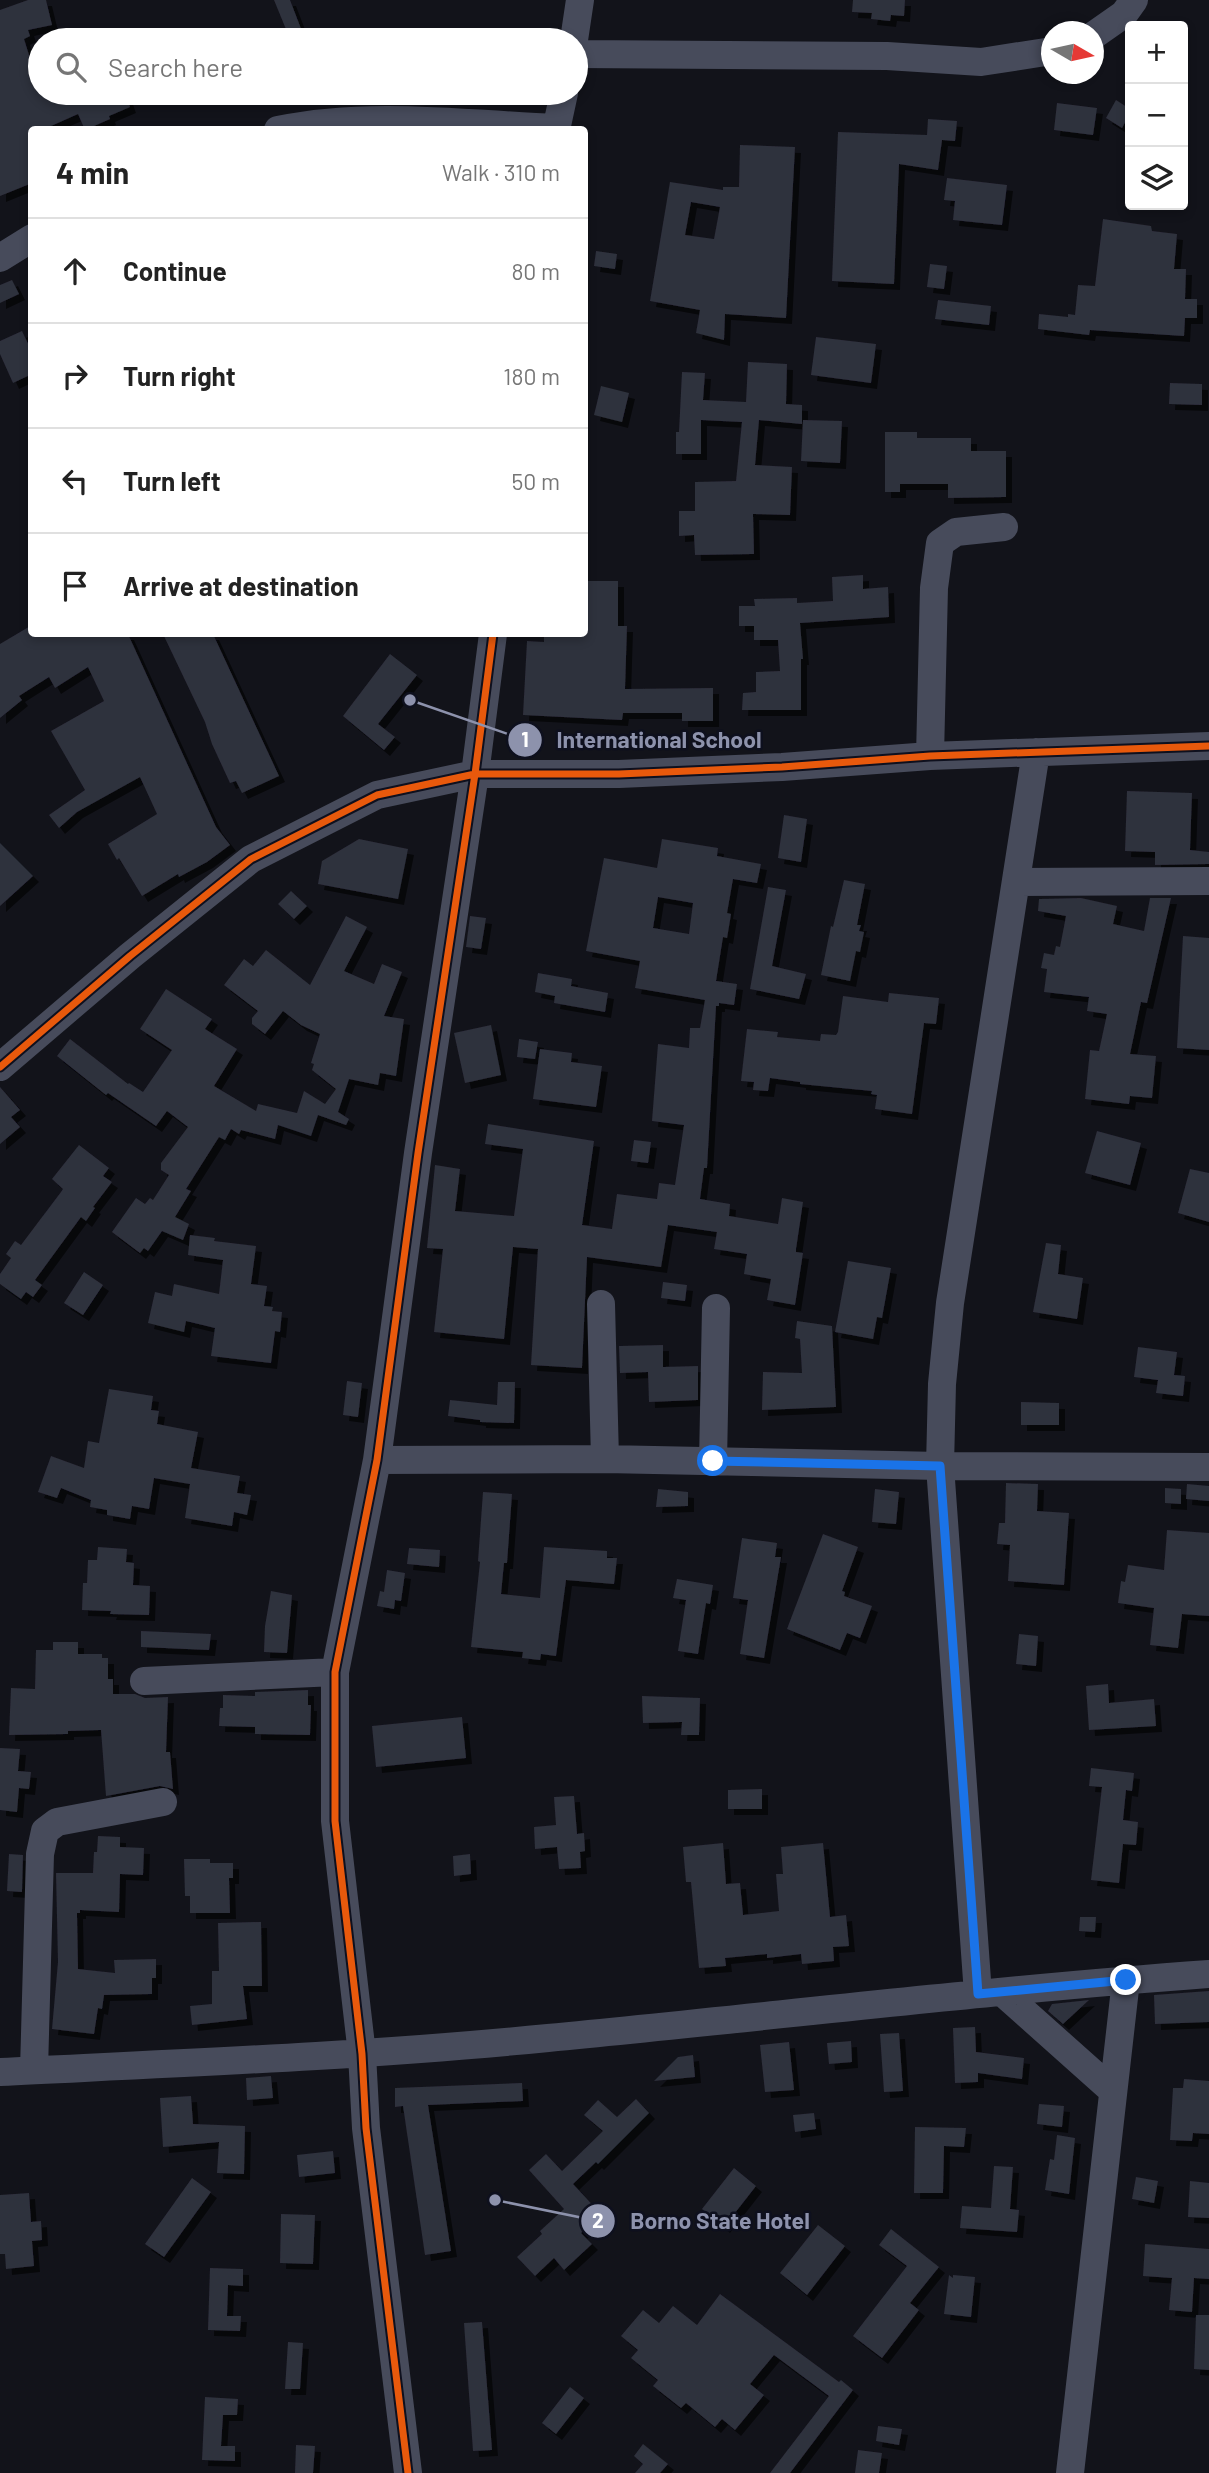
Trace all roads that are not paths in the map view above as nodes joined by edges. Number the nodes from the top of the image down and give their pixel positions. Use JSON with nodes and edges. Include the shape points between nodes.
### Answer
{"nodes":[{"id":1,"x":580,"y":0,"type":"edge"},
{"id":2,"x":1134,"y":0,"type":"edge"},
{"id":3,"x":576,"y":28,"type":"edge"},
{"id":4,"x":1104,"y":28,"type":"edge"},
{"id":5,"x":1041,"y":53,"type":"edge"},
{"id":6,"x":588,"y":54,"type":"edge"},
{"id":7,"x":561,"y":105,"type":"edge"},
{"id":8,"x":296,"y":126,"type":"edge"},
{"id":9,"x":497,"y":126,"type":"edge"},
{"id":10,"x":557,"y":126,"type":"edge"},
{"id":11,"x":28,"y":240,"type":"edge"},
{"id":12,"x":0,"y":258,"type":"edge"},
{"id":13,"x":1004,"y":527,"type":"dead end"},
{"id":14,"x":493,"y":637,"type":"edge"},
{"id":15,"x":1209,"y":746,"type":"edge"},
{"id":16,"x":1036,"y":752,"type":"junction"},
{"id":17,"x":930,"y":756,"type":"junction"},
{"id":18,"x":475,"y":774,"type":"junction"},
{"id":19,"x":1209,"y":881,"type":"edge"},
{"id":20,"x":1017,"y":882,"type":"junction"},
{"id":21,"x":0,"y":1067,"type":"edge"},
{"id":22,"x":601,"y":1304,"type":"dead end"},
{"id":23,"x":716,"y":1308,"type":"dead end"},
{"id":24,"x":605,"y":1459,"type":"junction"},
{"id":25,"x":377,"y":1460,"type":"junction"},
{"id":26,"x":713,"y":1461,"type":"junction"},
{"id":27,"x":940,"y":1466,"type":"junction"},
{"id":28,"x":1209,"y":1467,"type":"edge"},
{"id":29,"x":335,"y":1672,"type":"junction"},
{"id":30,"x":144,"y":1681,"type":"dead end"},
{"id":31,"x":163,"y":1802,"type":"dead end"},
{"id":32,"x":1209,"y":1974,"type":"edge"},
{"id":33,"x":1126,"y":1980,"type":"junction"},
{"id":34,"x":990,"y":1993,"type":"junction"},
{"id":35,"x":362,"y":2053,"type":"junction"},
{"id":36,"x":34,"y":2070,"type":"junction"},
{"id":37,"x":0,"y":2072,"type":"edge"},
{"id":38,"x":1113,"y":2091,"type":"junction"},
{"id":39,"x":408,"y":2473,"type":"edge"},
{"id":40,"x":1070,"y":2473,"type":"edge"}],
"edges":[{"from":1,"to":3,"type":"street"},
{"from":2,"to":4,"type":"street"},
{"from":5,"to":6,"type":"street","via":[[981,62],[887,56]]},
{"from":7,"to":10,"type":"street"},
{"from":8,"to":9,"type":"street","via":[[379,120]]},
{"from":11,"to":12,"type":"street"},
{"from":13,"to":17,"type":"street","via":[[956,532],[940,543],[934,588]]},
{"from":14,"to":18,"type":"street"},
{"from":15,"to":16,"type":"street"},
{"from":16,"to":17,"type":"street"},
{"from":16,"to":20,"type":"street"},
{"from":17,"to":18,"type":"street","via":[[618,774]]},
{"from":18,"to":21,"type":"street","via":[[377,795],[251,859]]},
{"from":18,"to":25,"type":"street"},
{"from":19,"to":20,"type":"street"},
{"from":20,"to":27,"type":"street","via":[[950,1303]]},
{"from":22,"to":24,"type":"street"},
{"from":23,"to":26,"type":"street"},
{"from":24,"to":25,"type":"street"},
{"from":24,"to":26,"type":"street"},
{"from":25,"to":29,"type":"street"},
{"from":26,"to":27,"type":"street"},
{"from":27,"to":28,"type":"street"},
{"from":27,"to":34,"type":"street"},
{"from":29,"to":30,"type":"street"},
{"from":29,"to":35,"type":"street","via":[[335,1821]]},
{"from":31,"to":36,"type":"street","via":[[57,1822],[45,1831],[40,1854]]},
{"from":32,"to":33,"type":"street"},
{"from":33,"to":34,"type":"street"},
{"from":33,"to":38,"type":"street"},
{"from":34,"to":35,"type":"street"},
{"from":34,"to":38,"type":"street"},
{"from":35,"to":36,"type":"street"},
{"from":35,"to":39,"type":"street","via":[[366,2128]]},
{"from":36,"to":37,"type":"street"},
{"from":38,"to":40,"type":"street"}]}
